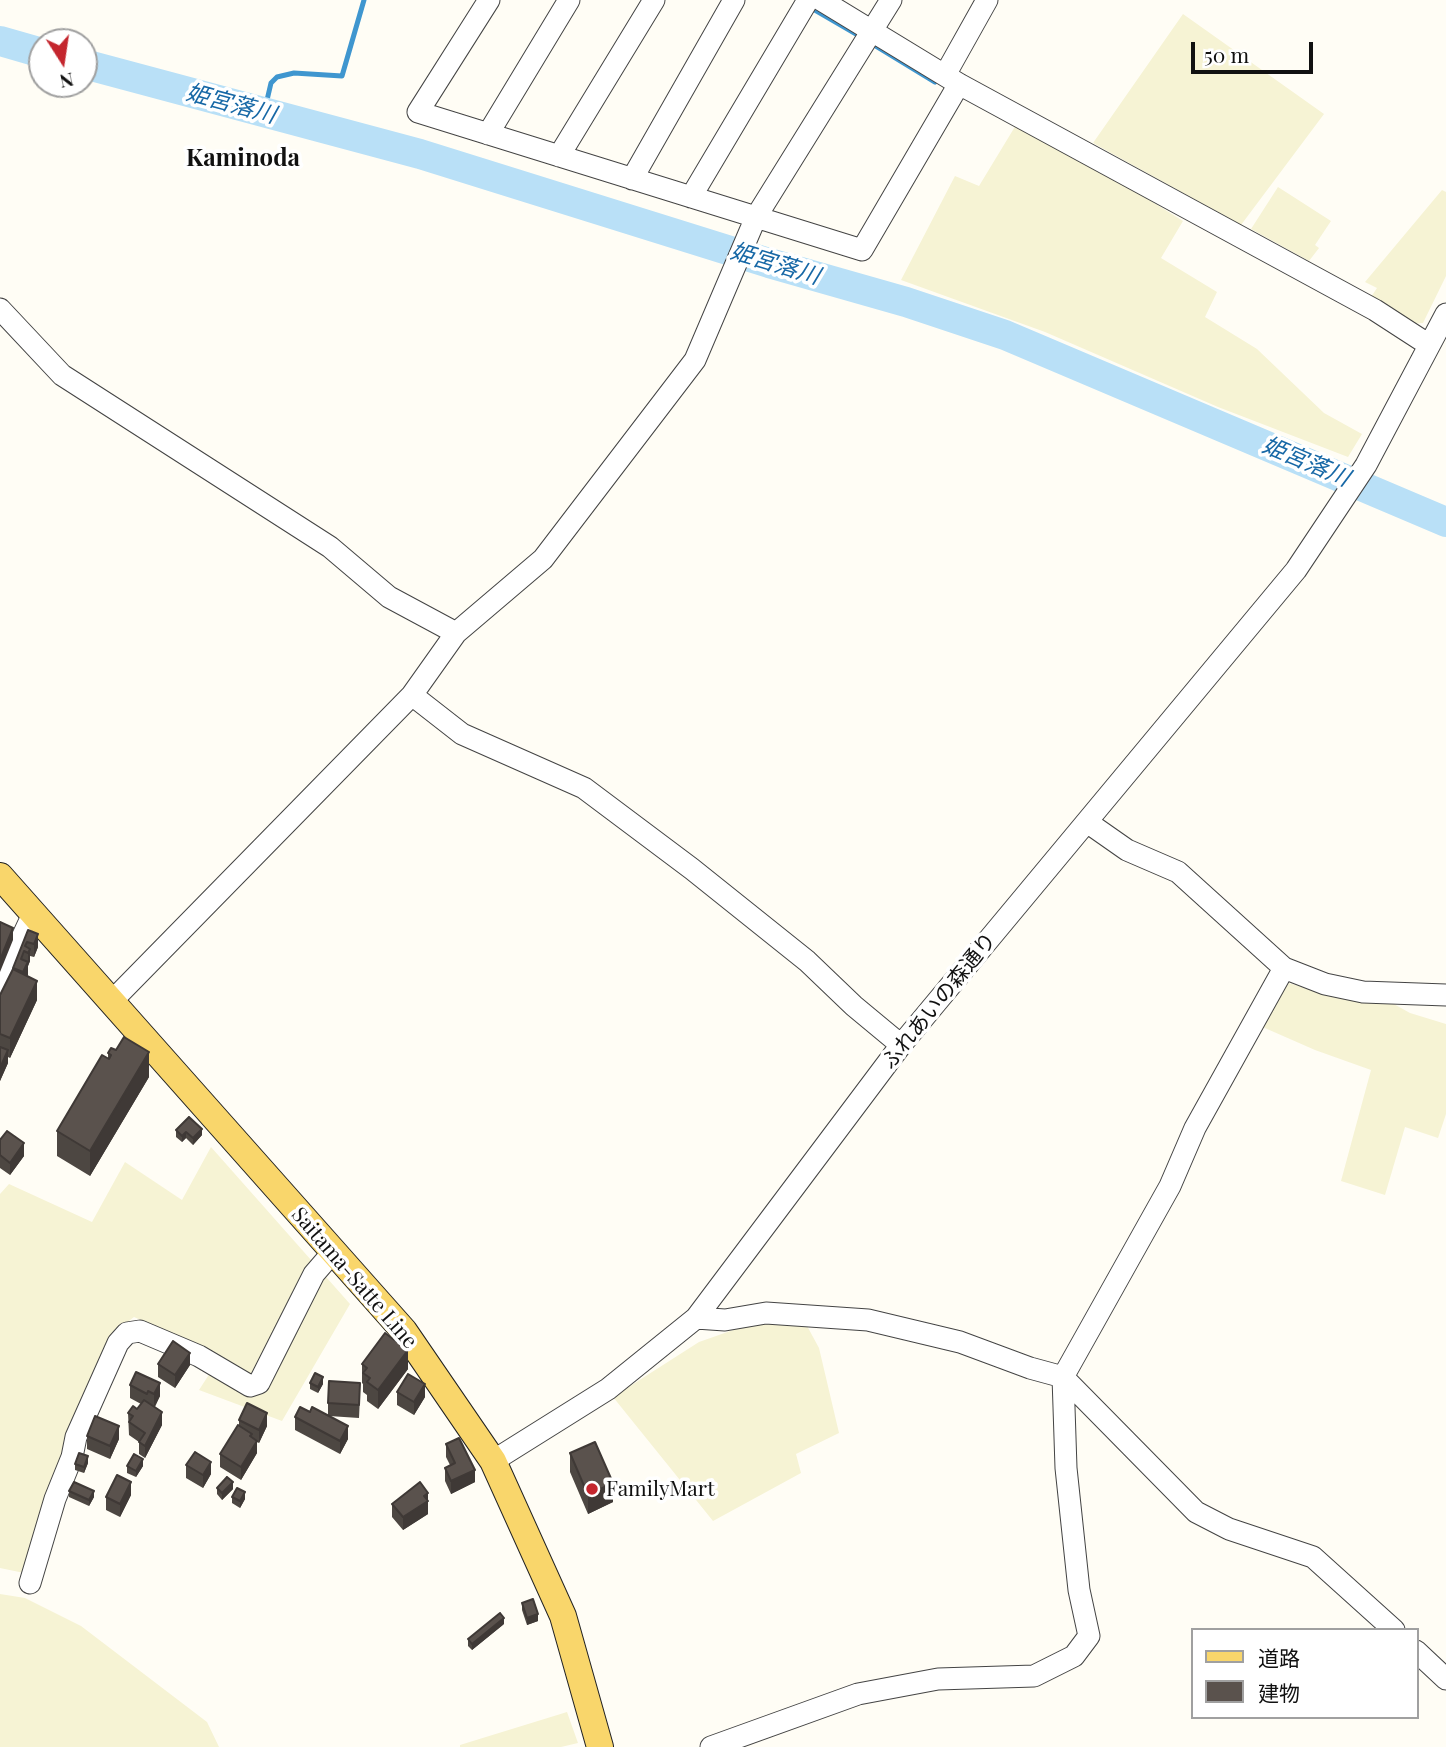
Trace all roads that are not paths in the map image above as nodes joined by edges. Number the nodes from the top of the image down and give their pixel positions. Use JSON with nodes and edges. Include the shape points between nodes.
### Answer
{"nodes":[{"id":1,"x":489,"y":0,"type":"edge"},
{"id":2,"x":569,"y":0,"type":"edge"},
{"id":3,"x":654,"y":0,"type":"edge"},
{"id":4,"x":734,"y":0,"type":"edge"},
{"id":5,"x":808,"y":0,"type":"edge"},
{"id":6,"x":821,"y":0,"type":"edge"},
{"id":7,"x":891,"y":0,"type":"edge"},
{"id":8,"x":987,"y":0,"type":"edge"},
{"id":9,"x":872,"y":31,"type":"junction"},
{"id":10,"x":952,"y":80,"type":"junction"},
{"id":11,"x":488,"y":134,"type":"junction"},
{"id":12,"x":559,"y":156,"type":"junction"},
{"id":13,"x":632,"y":178,"type":"junction"},
{"id":14,"x":691,"y":197,"type":"junction"},
{"id":15,"x":755,"y":223,"type":"junction"},
{"id":16,"x":0,"y":309,"type":"edge"},
{"id":17,"x":1446,"y":314,"type":"edge"},
{"id":18,"x":1429,"y":345,"type":"junction"},
{"id":19,"x":456,"y":633,"type":"junction"},
{"id":20,"x":412,"y":695,"type":"junction"},
{"id":21,"x":1087,"y":822,"type":"junction"},
{"id":22,"x":0,"y":876,"type":"edge"},
{"id":23,"x":33,"y":914,"type":"junction"},
{"id":24,"x":1284,"y":968,"type":"junction"},
{"id":25,"x":0,"y":985,"type":"edge"},
{"id":26,"x":1446,"y":995,"type":"edge"},
{"id":27,"x":111,"y":1002,"type":"junction"},
{"id":28,"x":901,"y":1045,"type":"junction"},
{"id":29,"x":333,"y":1252,"type":"junction"},
{"id":30,"x":696,"y":1318,"type":"junction"},
{"id":31,"x":1063,"y":1377,"type":"junction"},
{"id":32,"x":493,"y":1461,"type":"junction"},
{"id":33,"x":30,"y":1583,"type":"dead end"},
{"id":34,"x":1392,"y":1628,"type":"edge"},
{"id":35,"x":1418,"y":1653,"type":"edge"},
{"id":36,"x":1446,"y":1679,"type":"edge"},
{"id":37,"x":600,"y":1747,"type":"edge"},
{"id":38,"x":710,"y":1747,"type":"edge"}],
"edges":[{"from":1,"to":11,"type":"street","via":[[418,112]]},
{"from":2,"to":11,"type":"street"},
{"from":3,"to":12,"type":"street"},
{"from":4,"to":13,"type":"street"},
{"from":5,"to":14,"type":"street"},
{"from":6,"to":9,"type":"street"},
{"from":7,"to":9,"type":"street"},
{"from":8,"to":10,"type":"street"},
{"from":9,"to":10,"type":"street"},
{"from":9,"to":15,"type":"street"},
{"from":10,"to":15,"type":"street","via":[[862,250]]},
{"from":10,"to":18,"type":"street","via":[[1375,310]]},
{"from":11,"to":12,"type":"street"},
{"from":12,"to":13,"type":"street"},
{"from":13,"to":14,"type":"street"},
{"from":14,"to":15,"type":"street"},
{"from":15,"to":19,"type":"street","via":[[695,360],[543,559]]},
{"from":16,"to":19,"type":"street","via":[[62,374],[330,547],[389,597]]},
{"from":17,"to":18,"type":"street"},
{"from":18,"to":21,"type":"street","name":"ふれあいの森通り","via":[[1363,471],[1296,570]]},
{"from":19,"to":20,"type":"street"},
{"from":20,"to":27,"type":"street"},
{"from":20,"to":28,"type":"street","via":[[462,734],[584,788],[807,961]]},
{"from":21,"to":24,"type":"street","via":[[1127,850],[1178,872]]},
{"from":21,"to":28,"type":"street","name":"ふれあいの森通り"},
{"from":22,"to":23,"type":"main road","name":"Saitama-Satte Line"},
{"from":23,"to":25,"type":"street"},
{"from":23,"to":27,"type":"main road","name":"Saitama-Satte Line"},
{"from":24,"to":26,"type":"street","via":[[1363,992]]},
{"from":24,"to":31,"type":"street"},
{"from":27,"to":29,"type":"main road","name":"Saitama-Satte Line"},
{"from":28,"to":30,"type":"street","name":"ふれあいの森通り"},
{"from":29,"to":32,"type":"main road","name":"Saitama-Satte Line","via":[[404,1331]]},
{"from":29,"to":33,"type":"street","via":[[314,1274],[259,1383],[250,1386],[199,1356],[140,1331],[127,1333],[118,1343],[76,1437]]},
{"from":30,"to":31,"type":"street","via":[[725,1320],[766,1313],[868,1320],[960,1342]]},
{"from":30,"to":32,"type":"street","name":"ふれあいの森通り","via":[[608,1389]]},
{"from":31,"to":34,"type":"street","via":[[1196,1512],[1229,1529],[1313,1557]]},
{"from":31,"to":38,"type":"street","via":[[1066,1468],[1079,1590],[1089,1636],[1074,1656],[1034,1676],[938,1679],[858,1694]]},
{"from":32,"to":37,"type":"main road","name":"Saitama-Satte Line","via":[[563,1616]]},
{"from":35,"to":36,"type":"street"}]}
